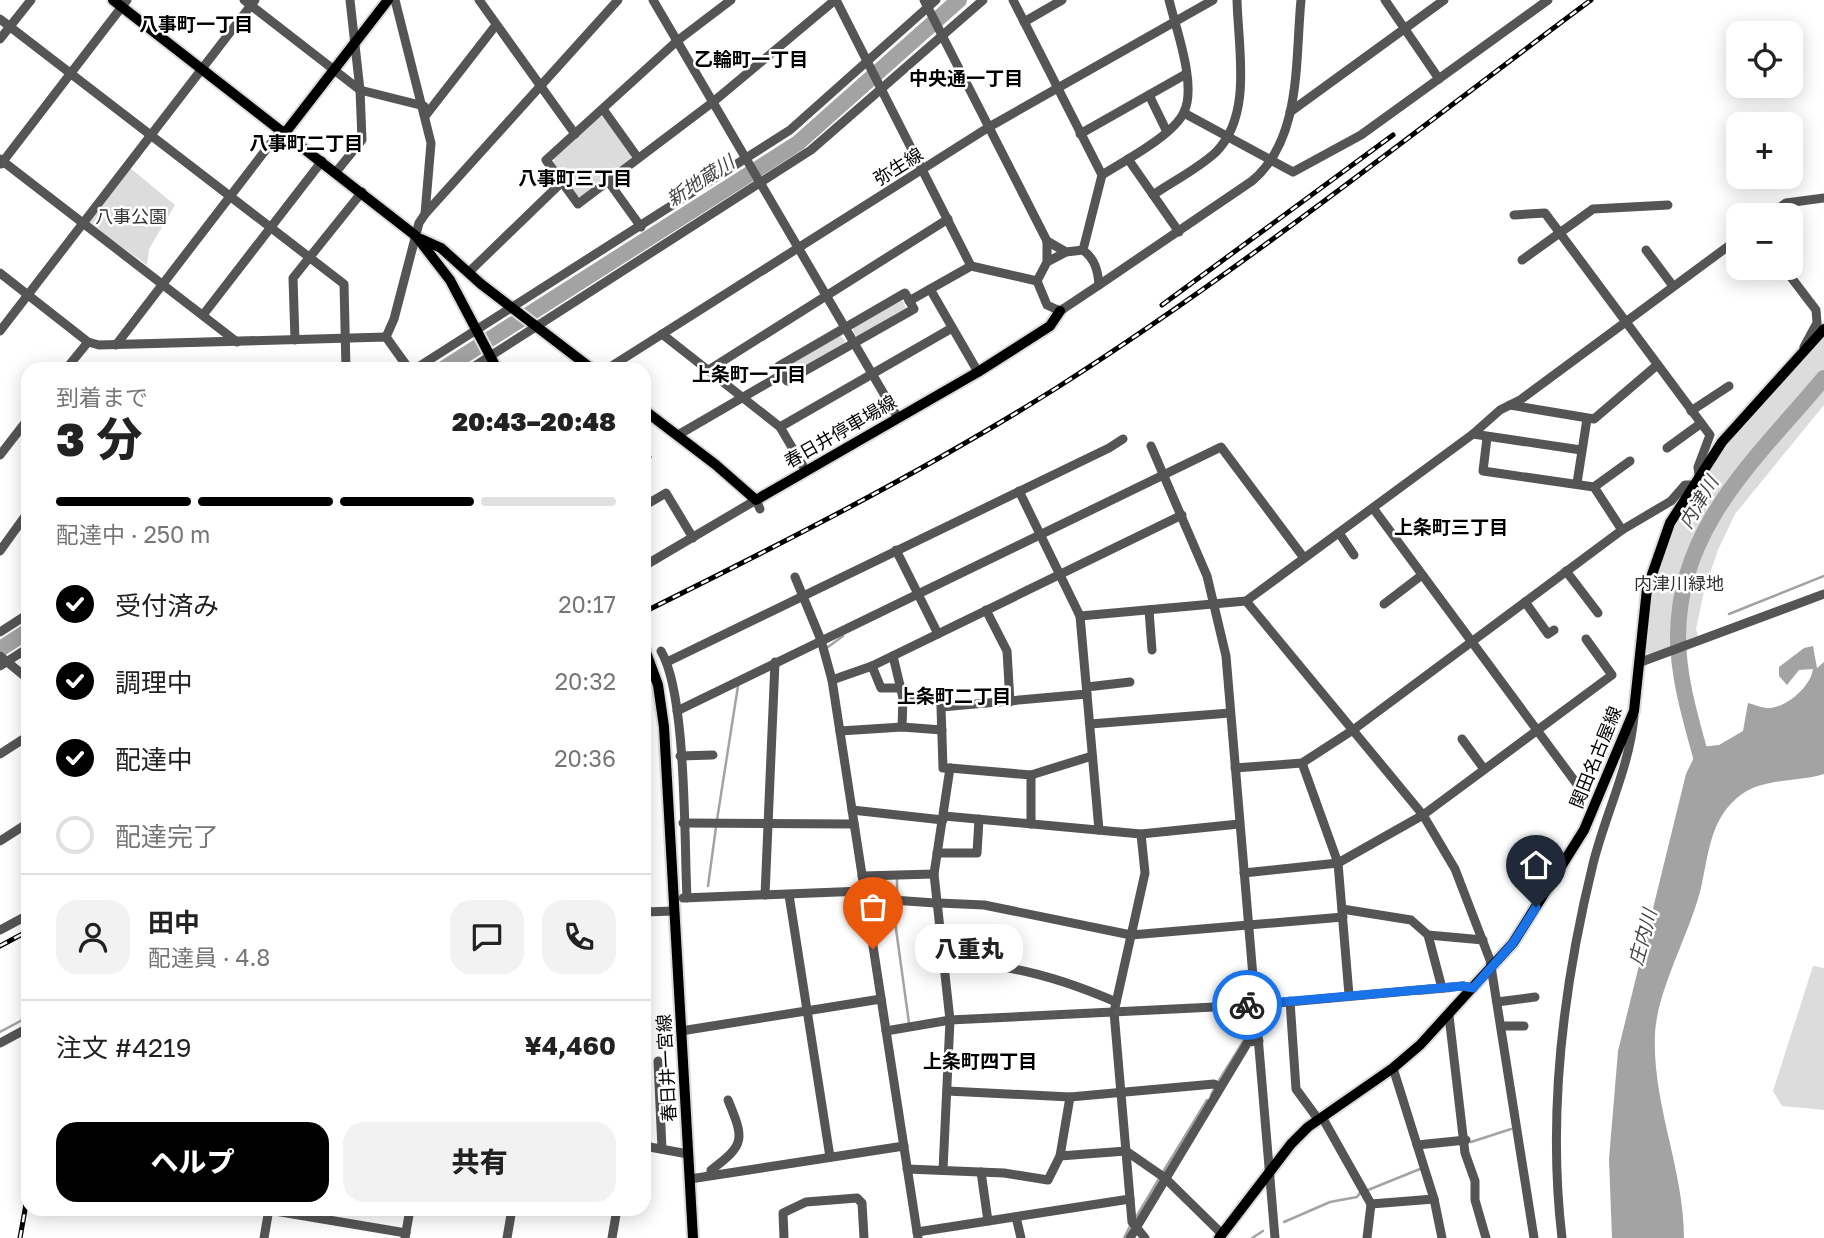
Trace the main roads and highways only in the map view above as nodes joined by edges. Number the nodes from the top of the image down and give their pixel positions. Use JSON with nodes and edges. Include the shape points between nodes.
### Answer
{"nodes":[{"id":1,"x":388,"y":0,"type":"edge"},
{"id":2,"x":121,"y":2,"type":"edge"},
{"id":3,"x":283,"y":132,"type":"junction"},
{"id":4,"x":416,"y":236,"type":"junction"},
{"id":5,"x":1059,"y":311,"type":"road end"},
{"id":6,"x":1824,"y":329,"type":"edge"},
{"id":7,"x":494,"y":362,"type":"edge"},
{"id":8,"x":583,"y":362,"type":"edge"},
{"id":9,"x":651,"y":415,"type":"edge"},
{"id":10,"x":651,"y":668,"type":"edge"},
{"id":11,"x":1221,"y":1236,"type":"edge"},
{"id":12,"x":693,"y":1238,"type":"edge"}],
"edges":[{"from":1,"to":3,"type":"main road"},
{"from":2,"to":3,"type":"main road"},
{"from":3,"to":4,"type":"main road"},
{"from":4,"to":7,"type":"main road","via":[[450,280]]},
{"from":4,"to":8,"type":"main road","via":[[442,248]]},
{"from":5,"to":9,"type":"main road","name":"春日井停車場線","via":[[1050,326],[806,471],[758,505]]},
{"from":6,"to":11,"type":"main road","name":"関田名古屋線","via":[[1738,422],[1695,480],[1666,531],[1645,597],[1634,711],[1584,830],[1513,943],[1449,1016],[1393,1068],[1320,1118],[1291,1144]]},
{"from":10,"to":12,"type":"main road","name":"春日井一宮線","via":[[660,696]]}]}
